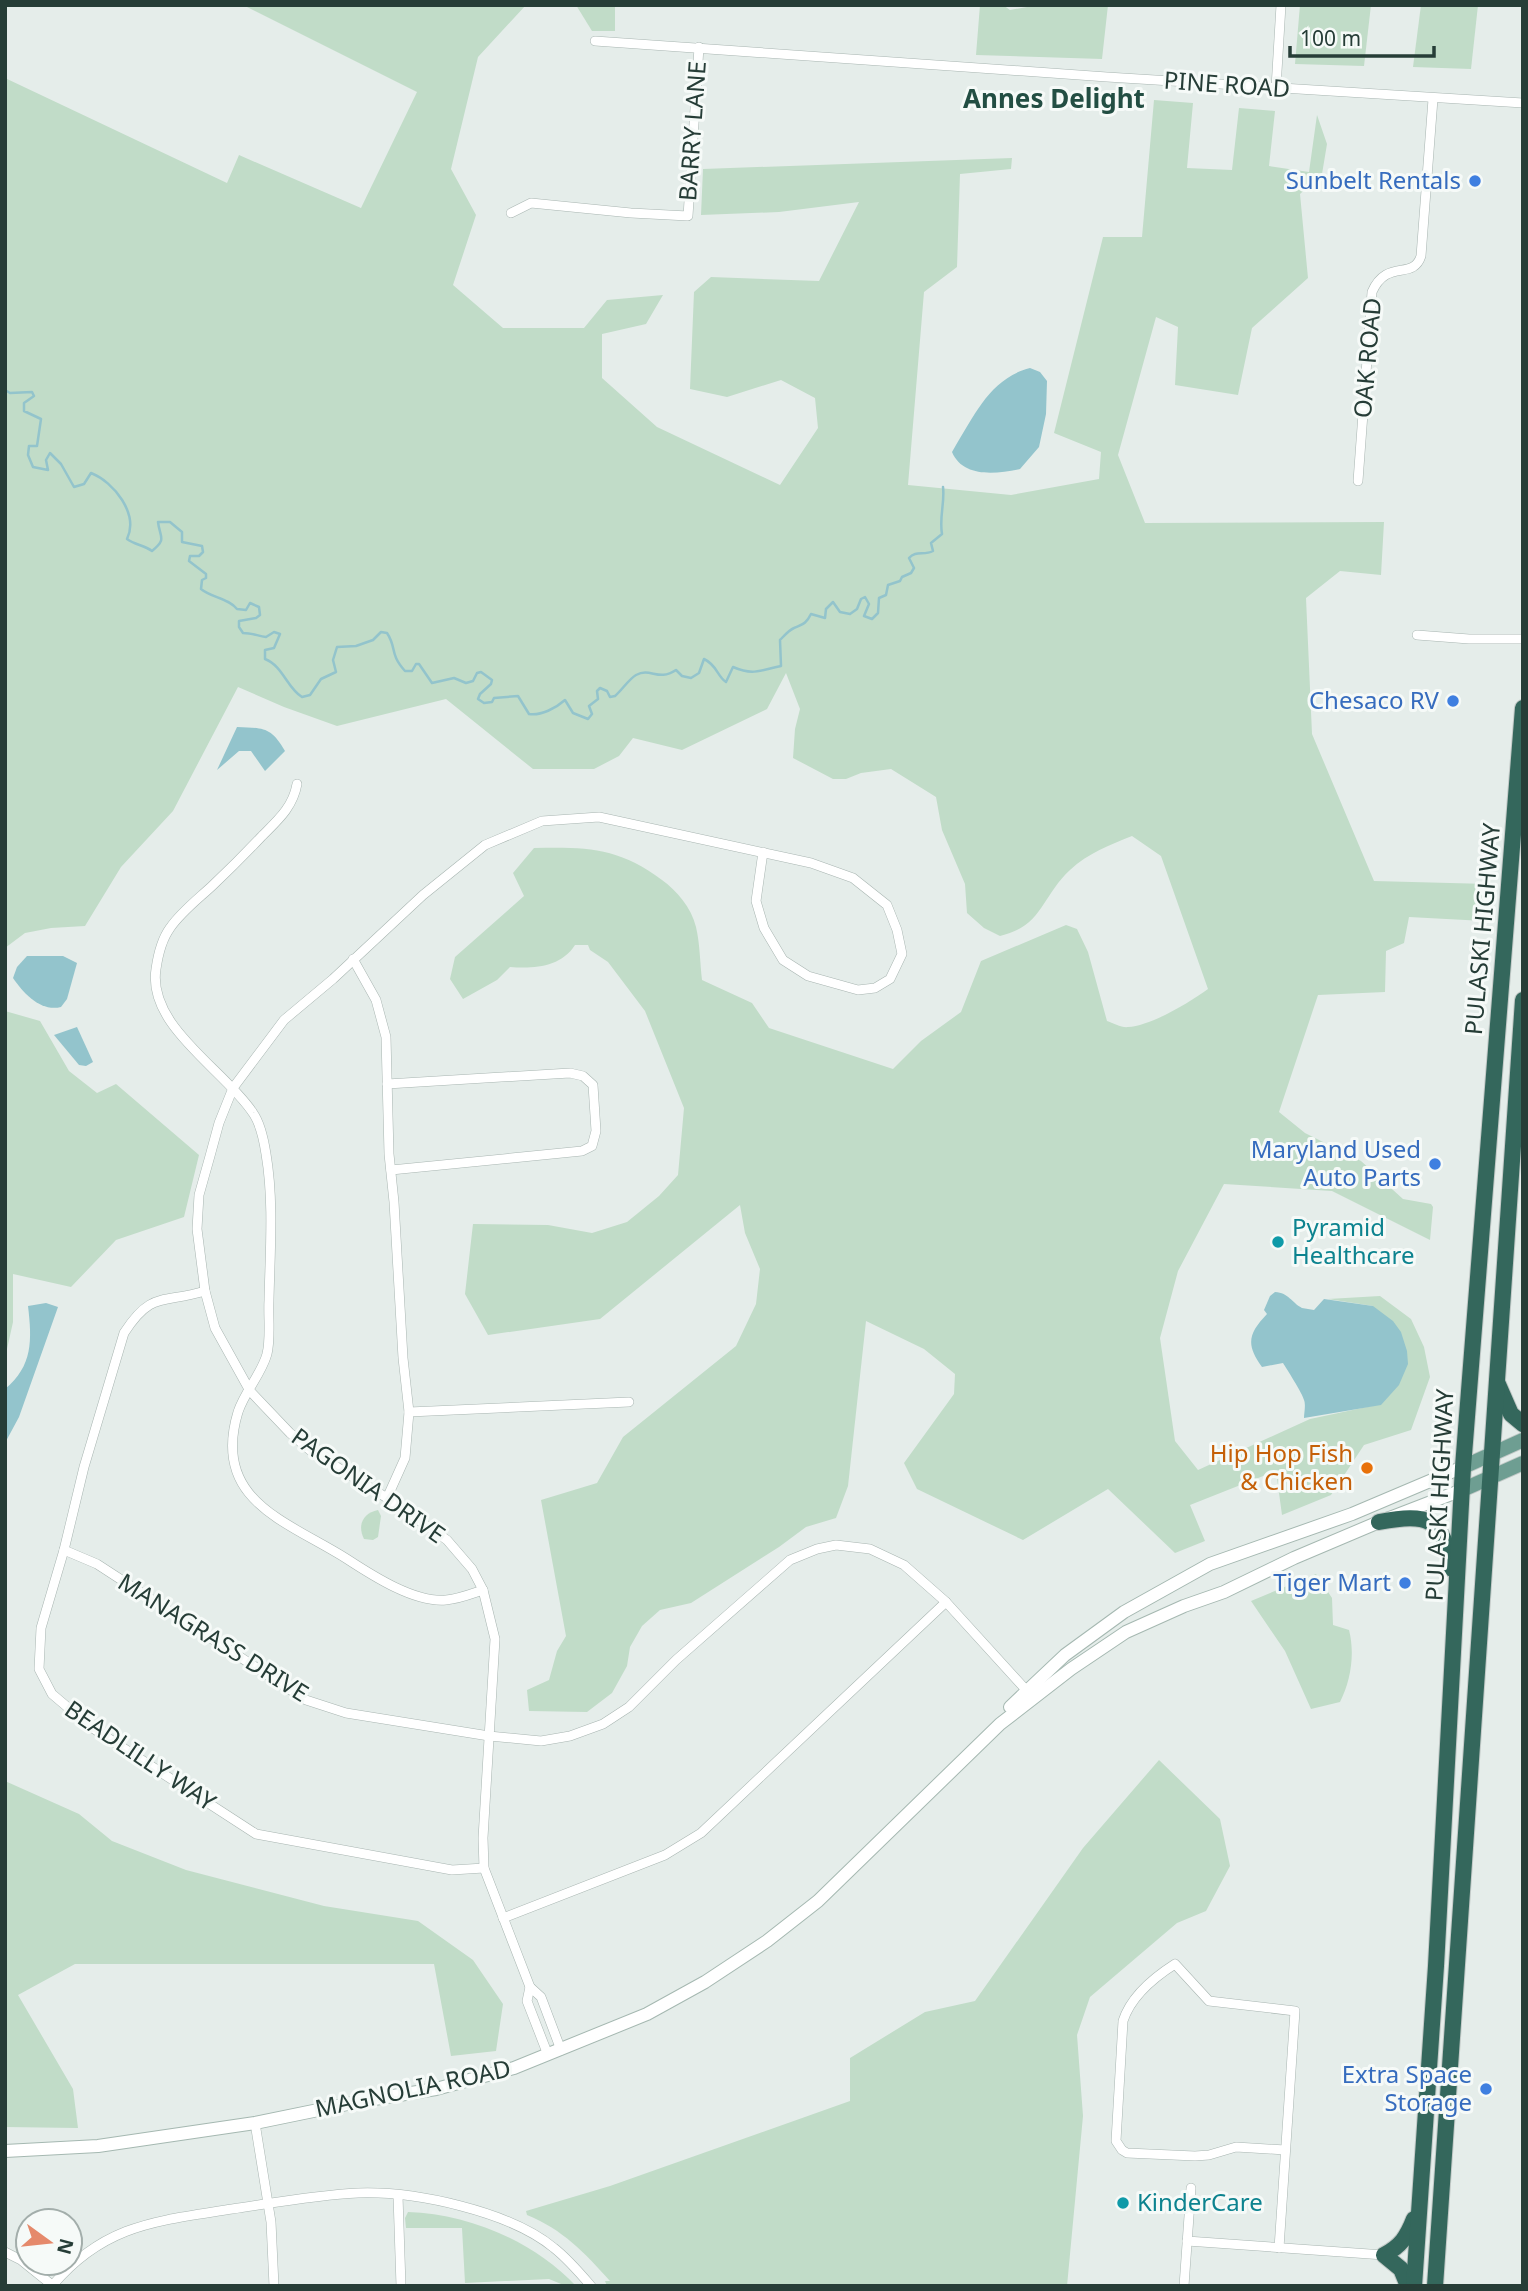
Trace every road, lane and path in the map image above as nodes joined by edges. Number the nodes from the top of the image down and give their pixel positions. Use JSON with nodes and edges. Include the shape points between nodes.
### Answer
{"nodes":[{"id":1,"x":1281,"y":5,"type":"edge"},
{"id":2,"x":595,"y":41,"type":"dead end"},
{"id":3,"x":699,"y":47,"type":"junction"},
{"id":4,"x":1276,"y":88,"type":"junction"},
{"id":5,"x":1433,"y":99,"type":"junction"},
{"id":6,"x":1523,"y":103,"type":"edge"},
{"id":7,"x":511,"y":213,"type":"dead end"},
{"id":8,"x":1358,"y":481,"type":"dead end"},
{"id":9,"x":1417,"y":635,"type":"dead end"},
{"id":10,"x":1523,"y":639,"type":"edge"},
{"id":11,"x":1523,"y":708,"type":"edge"},
{"id":12,"x":298,"y":784,"type":"dead end"},
{"id":13,"x":763,"y":852,"type":"junction"},
{"id":14,"x":353,"y":959,"type":"junction"},
{"id":15,"x":1523,"y":1000,"type":"edge"},
{"id":16,"x":387,"y":1084,"type":"junction"},
{"id":17,"x":233,"y":1088,"type":"junction"},
{"id":18,"x":391,"y":1170,"type":"junction"},
{"id":19,"x":1484,"y":1182,"type":"junction"},
{"id":20,"x":1510,"y":1183,"type":"junction"},
{"id":21,"x":205,"y":1291,"type":"junction"},
{"id":22,"x":1497,"y":1381,"type":"junction"},
{"id":23,"x":250,"y":1391,"type":"junction"},
{"id":24,"x":629,"y":1402,"type":"dead end"},
{"id":25,"x":409,"y":1412,"type":"junction"},
{"id":26,"x":1523,"y":1424,"type":"edge"},
{"id":27,"x":1523,"y":1440,"type":"edge"},
{"id":28,"x":1491,"y":1455,"type":"junction"},
{"id":29,"x":1523,"y":1463,"type":"edge"},
{"id":30,"x":1463,"y":1467,"type":"junction"},
{"id":31,"x":1490,"y":1478,"type":"junction"},
{"id":32,"x":1462,"y":1490,"type":"junction"},
{"id":33,"x":387,"y":1498,"type":"junction"},
{"id":34,"x":1379,"y":1522,"type":"junction"},
{"id":35,"x":64,"y":1550,"type":"junction"},
{"id":36,"x":483,"y":1590,"type":"junction"},
{"id":37,"x":946,"y":1602,"type":"junction"},
{"id":38,"x":1456,"y":1609,"type":"junction"},
{"id":39,"x":1027,"y":1691,"type":"junction"},
{"id":40,"x":489,"y":1736,"type":"junction"},
{"id":41,"x":942,"y":1782,"type":"junction"},
{"id":42,"x":484,"y":1868,"type":"junction"},
{"id":43,"x":503,"y":1918,"type":"junction"},
{"id":44,"x":530,"y":1987,"type":"junction"},
{"id":45,"x":561,"y":2050,"type":"junction"},
{"id":46,"x":548,"y":2055,"type":"junction"},
{"id":47,"x":255,"y":2123,"type":"junction"},
{"id":48,"x":1285,"y":2150,"type":"junction"},
{"id":49,"x":5,"y":2151,"type":"edge"},
{"id":50,"x":1191,"y":2188,"type":"dead end"},
{"id":51,"x":398,"y":2196,"type":"junction"},
{"id":52,"x":268,"y":2204,"type":"junction"},
{"id":53,"x":1419,"y":2204,"type":"junction"},
{"id":54,"x":1187,"y":2241,"type":"junction"},
{"id":55,"x":1279,"y":2248,"type":"junction"},
{"id":56,"x":5,"y":2252,"type":"edge"},
{"id":57,"x":1384,"y":2255,"type":"junction"},
{"id":58,"x":1437,"y":2263,"type":"junction"},
{"id":59,"x":52,"y":2286,"type":"edge"},
{"id":60,"x":274,"y":2286,"type":"edge"},
{"id":61,"x":401,"y":2286,"type":"edge"},
{"id":62,"x":591,"y":2286,"type":"edge"},
{"id":63,"x":1184,"y":2286,"type":"edge"},
{"id":64,"x":1408,"y":2286,"type":"edge"},
{"id":65,"x":1414,"y":2286,"type":"edge"},
{"id":66,"x":1435,"y":2286,"type":"edge"},
{"id":67,"x":1442,"y":2286,"type":"edge"}],
"edges":[{"from":1,"to":4,"type":"street"},
{"from":2,"to":3,"type":"street","name":"PINE ROAD"},
{"from":3,"to":4,"type":"street","name":"PINE ROAD"},
{"from":3,"to":7,"type":"street","name":"BARRY LANE","via":[[688,216],[531,203]]},
{"from":4,"to":5,"type":"street","name":"PINE ROAD"},
{"from":5,"to":6,"type":"street","name":"PINE ROAD"},
{"from":5,"to":8,"type":"street","name":"OAK ROAD","via":[[1419,264],[1413,270],[1383,274],[1372,292]]},
{"from":9,"to":10,"type":"street"},
{"from":11,"to":19,"type":"highway","name":"PULASKI HIGHWAY"},
{"from":12,"to":17,"type":"street","via":[[287,810],[180,915],[160,949],[155,973],[164,1011]]},
{"from":13,"to":13,"type":"street","name":"PAGONIA DRIVE","via":[[853,878],[887,905],[902,954],[890,979],[875,988],[858,990],[808,976],[783,961],[756,901]]},
{"from":13,"to":14,"type":"street","name":"PAGONIA DRIVE","via":[[599,817],[542,821],[485,845]]},
{"from":14,"to":16,"type":"street","via":[[376,1000],[386,1037]]},
{"from":14,"to":17,"type":"street","name":"PAGONIA DRIVE","via":[[284,1020]]},
{"from":15,"to":20,"type":"highway","name":"PULASKI HIGHWAY"},
{"from":16,"to":18,"type":"street"},
{"from":16,"to":18,"type":"street","via":[[570,1073],[593,1085],[596,1131],[592,1146],[582,1151]]},
{"from":17,"to":21,"type":"street","name":"PAGONIA DRIVE","via":[[199,1195],[197,1229]]},
{"from":17,"to":23,"type":"street","via":[[255,1116],[266,1154],[269,1195],[268,1352]]},
{"from":18,"to":25,"type":"street"},
{"from":19,"to":20,"type":"highway"},
{"from":19,"to":30,"type":"highway","name":"PULASKI HIGHWAY"},
{"from":20,"to":22,"type":"highway","name":"PULASKI HIGHWAY"},
{"from":21,"to":23,"type":"street","name":"PAGONIA DRIVE","via":[[215,1328]]},
{"from":21,"to":35,"type":"street","name":"BEADLILLY WAY","via":[[147,1306],[124,1333]]},
{"from":22,"to":26,"type":"highway","via":[[1511,1414]]},
{"from":22,"to":28,"type":"highway","name":"PULASKI HIGHWAY"},
{"from":23,"to":33,"type":"street","name":"PAGONIA DRIVE","via":[[312,1451]]},
{"from":23,"to":36,"type":"street","via":[[242,1401],[232,1434],[232,1456],[247,1493],[260,1505],[397,1587],[445,1600]]},
{"from":24,"to":25,"type":"street"},
{"from":25,"to":33,"type":"street","via":[[405,1458]]},
{"from":27,"to":28,"type":"main road"},
{"from":28,"to":30,"type":"main road"},
{"from":28,"to":31,"type":"highway","name":"PULASKI HIGHWAY"},
{"from":29,"to":31,"type":"main road"},
{"from":30,"to":32,"type":"highway","name":"PULASKI HIGHWAY"},
{"from":30,"to":39,"type":"main road","name":"MAGNOLIA ROAD","via":[[1354,1513],[1210,1564],[1124,1612],[1065,1655]]},
{"from":31,"to":32,"type":"main road"},
{"from":31,"to":58,"type":"highway","name":"PULASKI HIGHWAY"},
{"from":32,"to":34,"type":"main road","name":"MAGNOLIA ROAD"},
{"from":32,"to":38,"type":"highway","name":"PULASKI HIGHWAY"},
{"from":33,"to":36,"type":"street","name":"PAGONIA DRIVE","via":[[447,1539]]},
{"from":34,"to":38,"type":"highway","via":[[1420,1518],[1438,1528],[1448,1550]]},
{"from":34,"to":41,"type":"main road","name":"MAGNOLIA ROAD","via":[[1126,1632],[1010,1716]]},
{"from":35,"to":40,"type":"street","name":"MANAGRASS DRIVE","via":[[97,1564],[306,1700],[346,1713]]},
{"from":35,"to":42,"type":"street","name":"BEADLILLY WAY","via":[[40,1628],[38,1669],[52,1694],[91,1727],[256,1834],[452,1870]]},
{"from":36,"to":40,"type":"street","name":"PAGONIA DRIVE","via":[[495,1639]]},
{"from":37,"to":39,"type":"street","name":"MANAGRASS DRIVE"},
{"from":37,"to":40,"type":"street","name":"MANAGRASS DRIVE","via":[[904,1565],[870,1549],[836,1545],[817,1549],[790,1560],[629,1707],[603,1724],[541,1741]]},
{"from":37,"to":43,"type":"street","via":[[701,1833],[653,1860]]},
{"from":38,"to":53,"type":"highway","name":"PULASKI HIGHWAY"},
{"from":39,"to":41,"type":"main road","name":"MAGNOLIA ROAD"},
{"from":40,"to":42,"type":"street","name":"PAGONIA DRIVE"},
{"from":41,"to":45,"type":"main road","name":"MAGNOLIA ROAD","via":[[818,1901],[767,1941],[647,2014]]},
{"from":42,"to":43,"type":"street","name":"PAGONIA DRIVE"},
{"from":43,"to":44,"type":"street","name":"PAGONIA DRIVE"},
{"from":44,"to":45,"type":"street","name":"PAGONIA DRIVE","via":[[541,1997]]},
{"from":44,"to":46,"type":"street","name":"PAGONIA DRIVE","via":[[527,2001]]},
{"from":45,"to":46,"type":"main road","name":"MAGNOLIA ROAD"},
{"from":46,"to":47,"type":"main road","name":"MAGNOLIA ROAD","via":[[436,2089]]},
{"from":47,"to":49,"type":"main road","name":"MAGNOLIA ROAD","via":[[98,2146]]},
{"from":47,"to":52,"type":"street"},
{"from":48,"to":48,"type":"street","via":[[1295,2011],[1216,2004],[1175,1964],[1134,1998],[1123,2021],[1118,2146],[1127,2153],[1195,2156],[1236,2147]]},
{"from":48,"to":55,"type":"street"},
{"from":50,"to":54,"type":"street"},
{"from":51,"to":52,"type":"street","via":[[360,2193]]},
{"from":51,"to":61,"type":"street"},
{"from":51,"to":62,"type":"street","via":[[435,2200],[509,2222],[552,2246]]},
{"from":52,"to":59,"type":"street","via":[[157,2221],[120,2232],[89,2250]]},
{"from":52,"to":60,"type":"street"},
{"from":53,"to":57,"type":"highway","via":[[1405,2239]]},
{"from":53,"to":65,"type":"highway","name":"PULASKI HIGHWAY"},
{"from":54,"to":55,"type":"street"},
{"from":54,"to":63,"type":"street"},
{"from":55,"to":57,"type":"street"},
{"from":56,"to":59,"type":"street"},
{"from":57,"to":64,"type":"highway","via":[[1401,2269]]},
{"from":58,"to":66,"type":"highway","name":"PULASKI HIGHWAY"},
{"from":58,"to":67,"type":"highway"}]}
